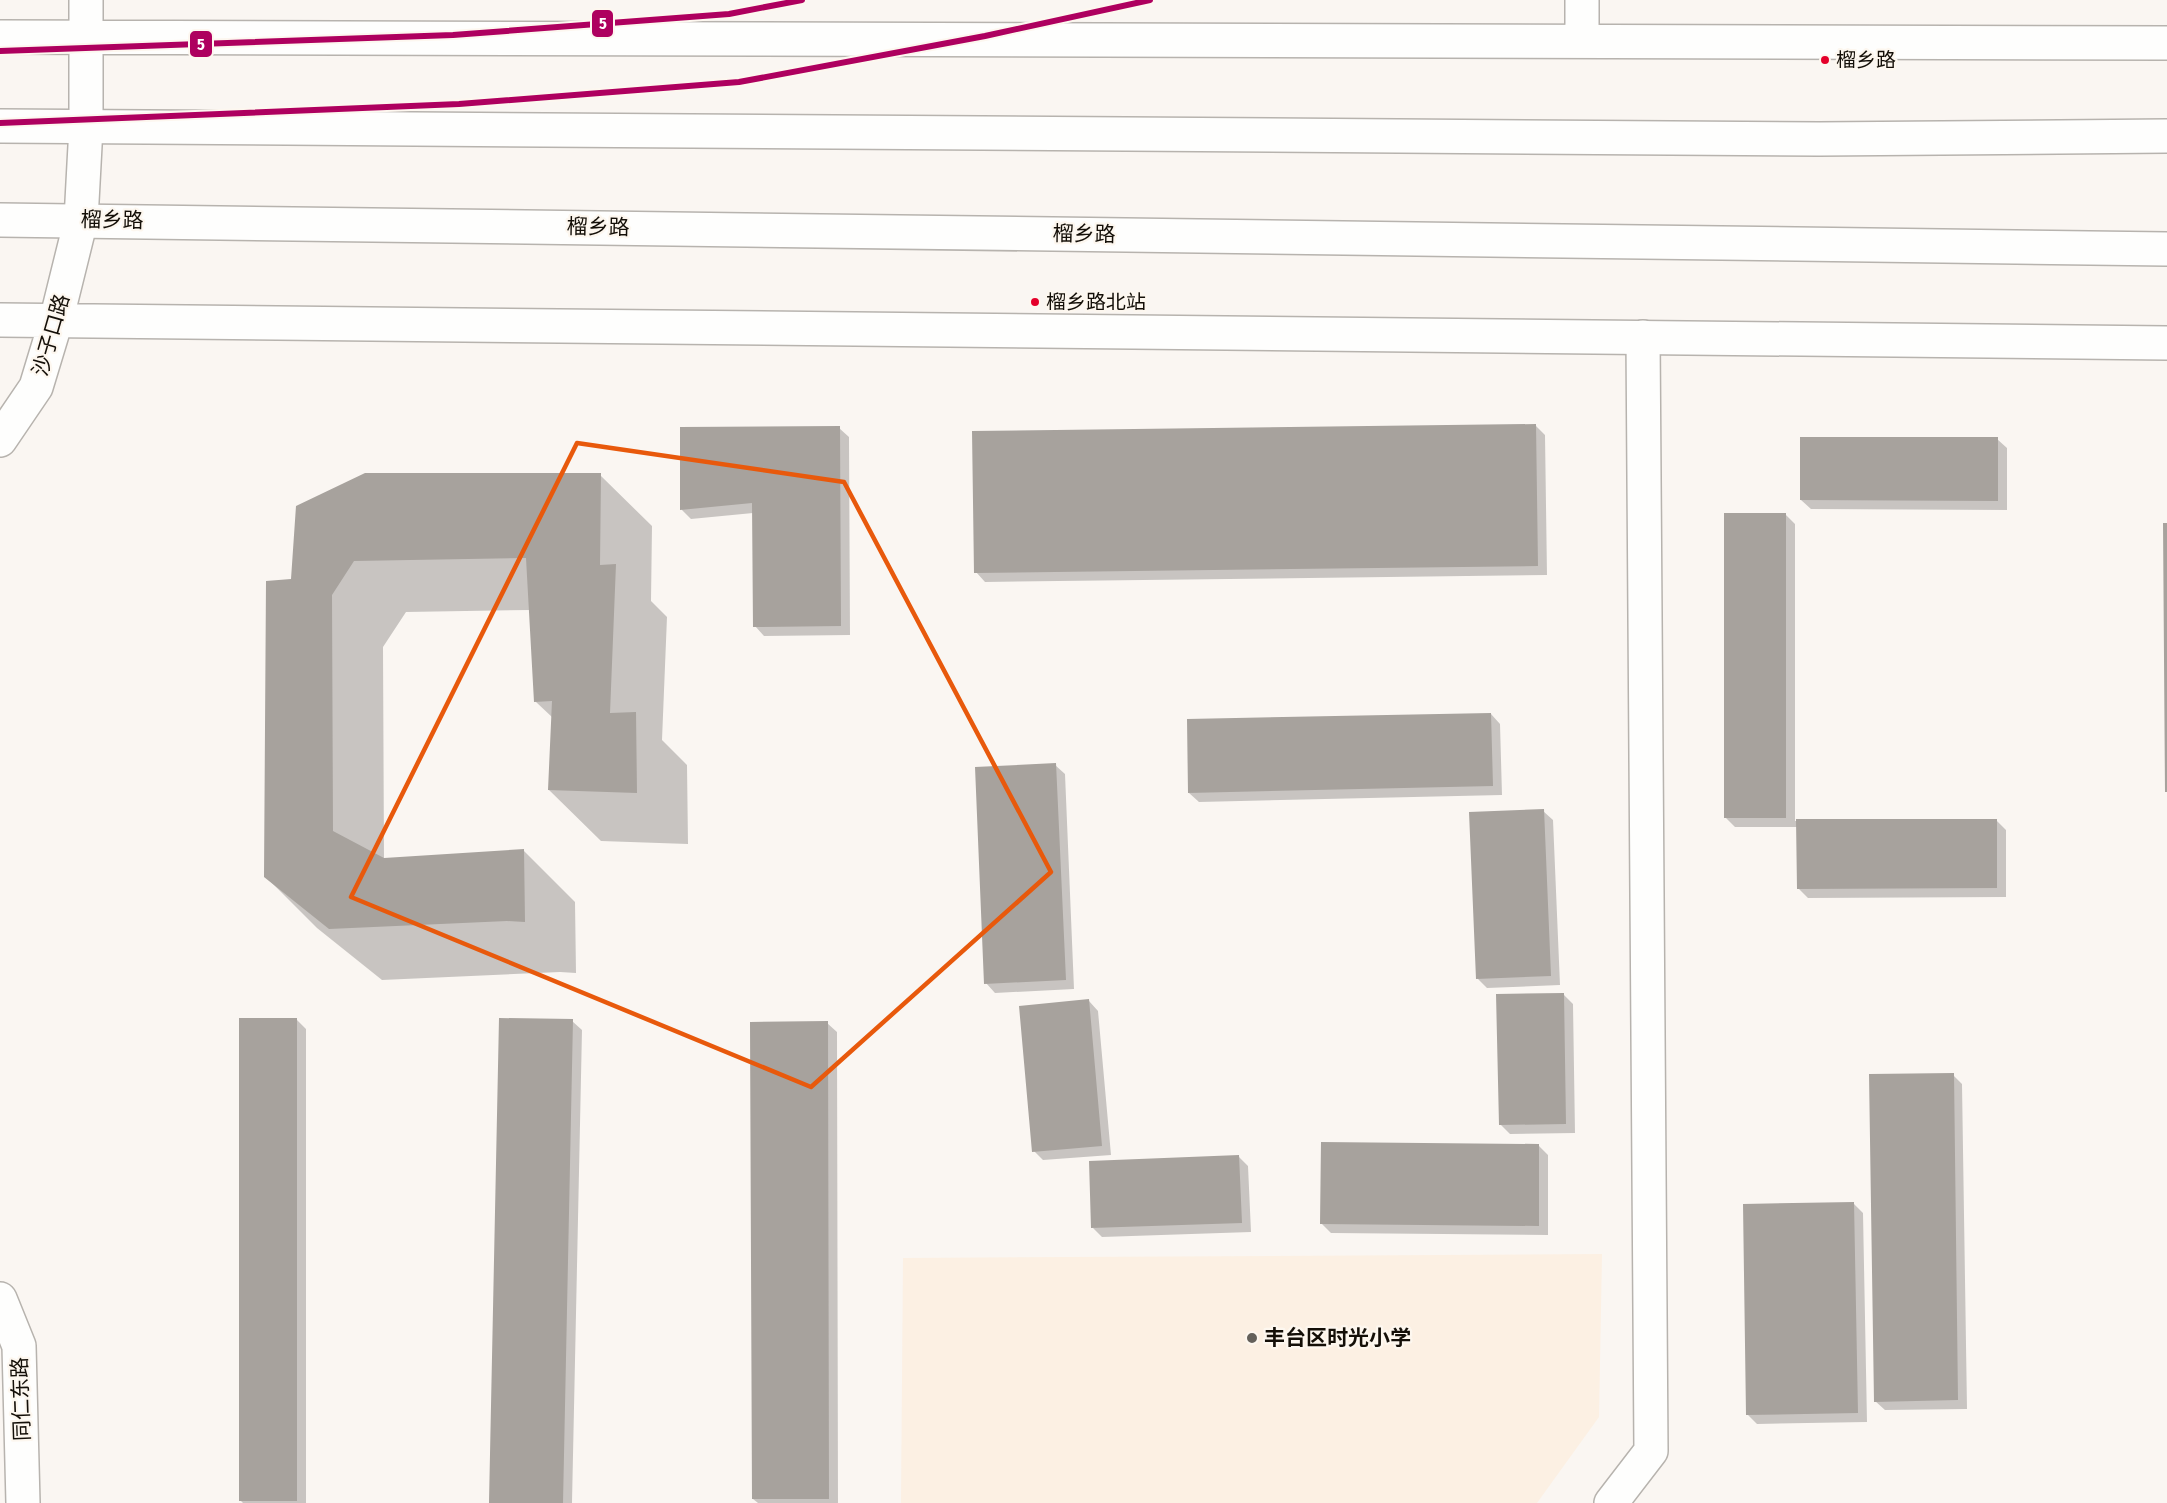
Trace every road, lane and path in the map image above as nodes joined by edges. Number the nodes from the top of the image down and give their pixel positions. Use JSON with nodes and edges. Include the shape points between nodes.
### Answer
{"nodes":[{"id":1,"x":86,"y":0,"type":"edge"},
{"id":2,"x":1582,"y":0,"type":"edge"},
{"id":3,"x":86,"y":36,"type":"junction"},
{"id":4,"x":0,"y":37,"type":"edge"},
{"id":5,"x":1582,"y":41,"type":"junction"},
{"id":6,"x":2167,"y":43,"type":"edge"},
{"id":7,"x":0,"y":126,"type":"edge"},
{"id":8,"x":86,"y":127,"type":"junction"},
{"id":9,"x":2167,"y":136,"type":"edge"},
{"id":10,"x":0,"y":220,"type":"edge"},
{"id":11,"x":81,"y":220,"type":"junction"},
{"id":12,"x":2167,"y":249,"type":"edge"},
{"id":13,"x":0,"y":320,"type":"edge"},
{"id":14,"x":56,"y":321,"type":"junction"},
{"id":15,"x":1643,"y":337,"type":"junction"},
{"id":16,"x":2167,"y":343,"type":"edge"},
{"id":17,"x":0,"y":440,"type":"edge"},
{"id":18,"x":0,"y":1299,"type":"edge"},
{"id":19,"x":23,"y":1503,"type":"edge"},
{"id":20,"x":1611,"y":1503,"type":"edge"}],
"edges":[{"from":1,"to":3,"type":"street","name":"沙子口路"},
{"from":2,"to":5,"type":"street"},
{"from":3,"to":4,"type":"street"},
{"from":3,"to":5,"type":"street"},
{"from":3,"to":8,"type":"street","name":"沙子口路"},
{"from":5,"to":6,"type":"street"},
{"from":7,"to":8,"type":"street"},
{"from":8,"to":9,"type":"street","via":[[1819,139]]},
{"from":8,"to":11,"type":"street","name":"沙子口路"},
{"from":10,"to":11,"type":"street","name":"榴乡路"},
{"from":11,"to":12,"type":"street","name":"榴乡路"},
{"from":11,"to":14,"type":"street","name":"沙子口路"},
{"from":13,"to":14,"type":"street"},
{"from":14,"to":15,"type":"street"},
{"from":14,"to":17,"type":"street","name":"沙子口路","via":[[36,387]]},
{"from":15,"to":16,"type":"street"},
{"from":15,"to":20,"type":"street","via":[[1651,1451]]},
{"from":18,"to":19,"type":"street","name":"同仁东路","via":[[19,1346]]}]}
